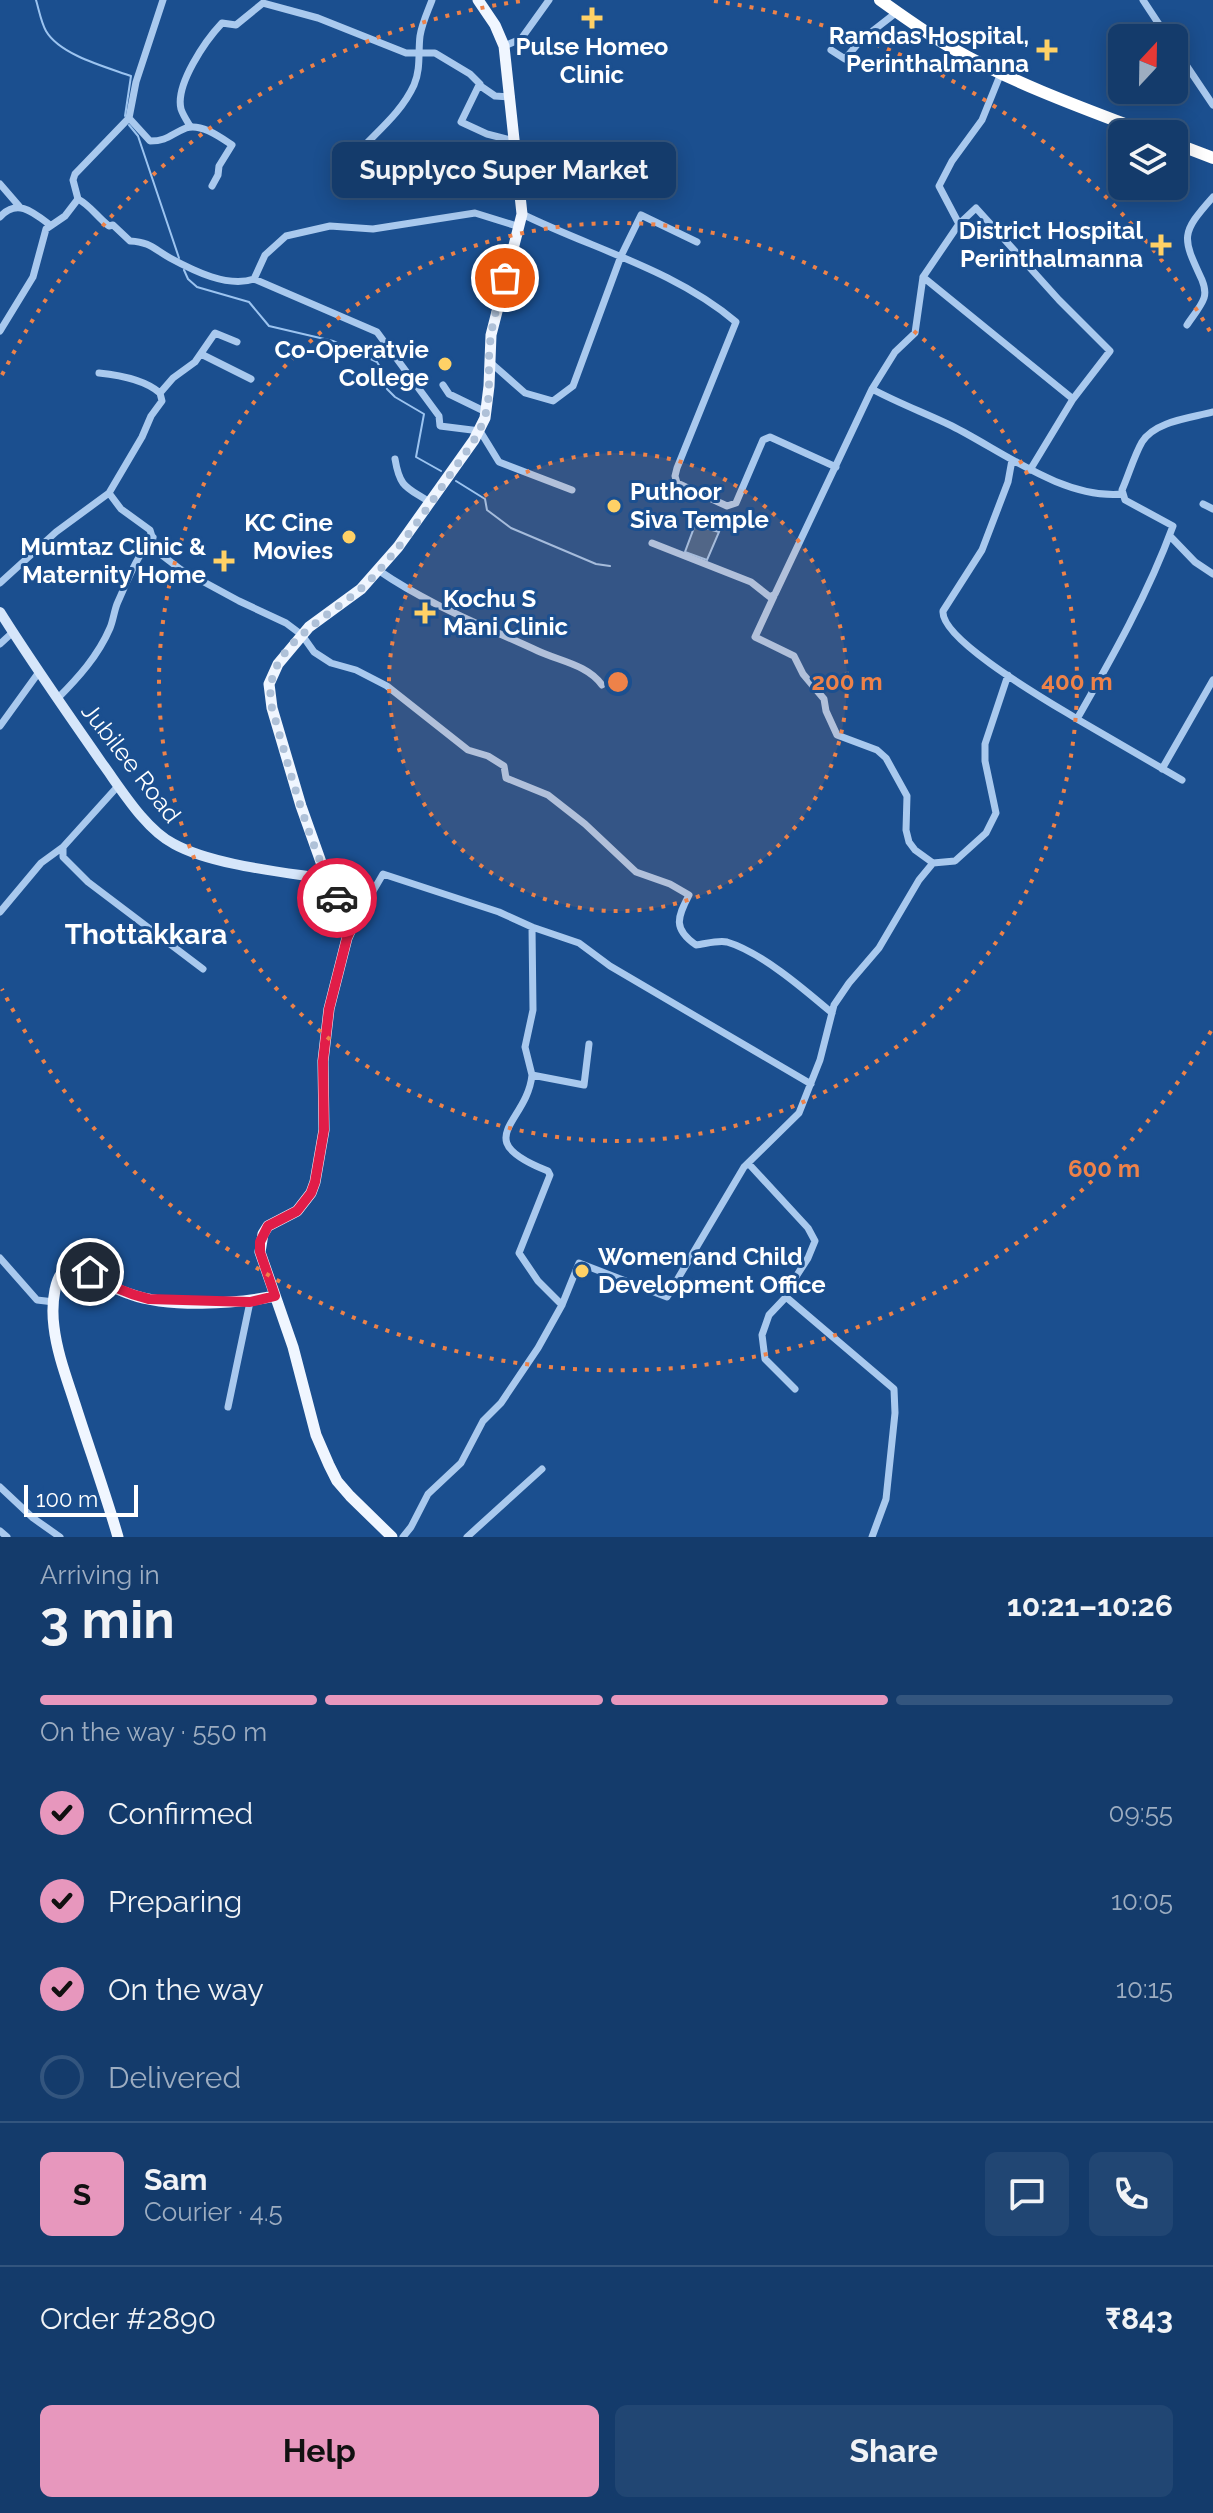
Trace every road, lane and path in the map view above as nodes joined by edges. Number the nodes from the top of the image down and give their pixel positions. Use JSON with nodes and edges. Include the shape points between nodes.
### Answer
{"nodes":[{"id":1,"x":163,"y":0,"type":"edge"},
{"id":2,"x":432,"y":0,"type":"edge"},
{"id":3,"x":478,"y":0,"type":"edge"},
{"id":4,"x":549,"y":0,"type":"edge"},
{"id":5,"x":880,"y":0,"type":"edge"},
{"id":6,"x":1143,"y":0,"type":"edge"},
{"id":7,"x":897,"y":12,"type":"junction"},
{"id":8,"x":1159,"y":24,"type":"edge"},
{"id":9,"x":504,"y":46,"type":"junction"},
{"id":10,"x":831,"y":50,"type":"dead end"},
{"id":11,"x":418,"y":54,"type":"junction"},
{"id":12,"x":1188,"y":68,"type":"edge"},
{"id":13,"x":1001,"y":73,"type":"junction"},
{"id":14,"x":479,"y":85,"type":"junction"},
{"id":15,"x":511,"y":97,"type":"junction"},
{"id":16,"x":1213,"y":105,"type":"edge"},
{"id":17,"x":129,"y":118,"type":"junction"},
{"id":18,"x":1114,"y":120,"type":"edge"},
{"id":19,"x":190,"y":126,"type":"junction"},
{"id":20,"x":516,"y":141,"type":"junction"},
{"id":21,"x":1188,"y":148,"type":"edge"},
{"id":22,"x":1213,"y":158,"type":"edge"},
{"id":23,"x":343,"y":171,"type":"dead end"},
{"id":24,"x":0,"y":184,"type":"edge"},
{"id":25,"x":212,"y":186,"type":"dead end"},
{"id":26,"x":1213,"y":197,"type":"edge"},
{"id":27,"x":78,"y":199,"type":"junction"},
{"id":28,"x":19,"y":206,"type":"junction"},
{"id":29,"x":522,"y":214,"type":"junction"},
{"id":30,"x":0,"y":217,"type":"edge"},
{"id":31,"x":959,"y":224,"type":"junction"},
{"id":32,"x":50,"y":225,"type":"junction"},
{"id":33,"x":520,"y":227,"type":"junction"},
{"id":34,"x":697,"y":242,"type":"dead end"},
{"id":35,"x":621,"y":256,"type":"junction"},
{"id":36,"x":923,"y":277,"type":"junction"},
{"id":37,"x":254,"y":279,"type":"junction"},
{"id":38,"x":1187,"y":325,"type":"dead end"},
{"id":39,"x":0,"y":331,"type":"edge"},
{"id":40,"x":237,"y":342,"type":"dead end"},
{"id":41,"x":201,"y":354,"type":"junction"},
{"id":42,"x":489,"y":361,"type":"junction"},
{"id":43,"x":99,"y":373,"type":"dead end"},
{"id":44,"x":251,"y":379,"type":"dead end"},
{"id":45,"x":443,"y":385,"type":"dead end"},
{"id":46,"x":872,"y":389,"type":"junction"},
{"id":47,"x":160,"y":393,"type":"junction"},
{"id":48,"x":1073,"y":399,"type":"junction"},
{"id":49,"x":486,"y":412,"type":"junction"},
{"id":50,"x":1213,"y":412,"type":"edge"},
{"id":51,"x":480,"y":431,"type":"junction"},
{"id":52,"x":395,"y":459,"type":"dead end"},
{"id":53,"x":1012,"y":460,"type":"junction"},
{"id":54,"x":836,"y":467,"type":"junction"},
{"id":55,"x":1030,"y":470,"type":"junction"},
{"id":56,"x":572,"y":490,"type":"dead end"},
{"id":57,"x":109,"y":493,"type":"junction"},
{"id":58,"x":1123,"y":494,"type":"junction"},
{"id":59,"x":431,"y":503,"type":"junction"},
{"id":60,"x":1203,"y":504,"type":"dead end"},
{"id":61,"x":1213,"y":509,"type":"edge"},
{"id":62,"x":1170,"y":536,"type":"junction"},
{"id":63,"x":153,"y":537,"type":"junction"},
{"id":64,"x":652,"y":543,"type":"dead end"},
{"id":65,"x":378,"y":570,"type":"junction"},
{"id":66,"x":1213,"y":574,"type":"edge"},
{"id":67,"x":0,"y":583,"type":"edge"},
{"id":68,"x":775,"y":594,"type":"junction"},
{"id":69,"x":0,"y":612,"type":"edge"},
{"id":70,"x":13,"y":632,"type":"junction"},
{"id":71,"x":302,"y":635,"type":"junction"},
{"id":72,"x":0,"y":644,"type":"edge"},
{"id":73,"x":39,"y":672,"type":"junction"},
{"id":74,"x":1008,"y":675,"type":"junction"},
{"id":75,"x":1213,"y":680,"type":"edge"},
{"id":76,"x":602,"y":685,"type":"dead end"},
{"id":77,"x":1210,"y":694,"type":"edge"},
{"id":78,"x":57,"y":699,"type":"junction"},
{"id":79,"x":1077,"y":719,"type":"junction"},
{"id":80,"x":0,"y":726,"type":"edge"},
{"id":81,"x":1162,"y":769,"type":"junction"},
{"id":82,"x":1182,"y":780,"type":"dead end"},
{"id":83,"x":118,"y":786,"type":"junction"},
{"id":84,"x":63,"y":847,"type":"junction"},
{"id":85,"x":933,"y":863,"type":"junction"},
{"id":86,"x":327,"y":879,"type":"junction"},
{"id":87,"x":0,"y":912,"type":"edge"},
{"id":88,"x":352,"y":927,"type":"junction"},
{"id":89,"x":532,"y":927,"type":"junction"},
{"id":90,"x":203,"y":969,"type":"dead end"},
{"id":91,"x":832,"y":1013,"type":"junction"},
{"id":92,"x":589,"y":1044,"type":"dead end"},
{"id":93,"x":532,"y":1075,"type":"junction"},
{"id":94,"x":811,"y":1084,"type":"junction"},
{"id":95,"x":748,"y":1163,"type":"junction"},
{"id":96,"x":0,"y":1258,"type":"edge"},
{"id":97,"x":275,"y":1296,"type":"junction"},
{"id":98,"x":786,"y":1297,"type":"junction"},
{"id":99,"x":54,"y":1302,"type":"junction"},
{"id":100,"x":250,"y":1302,"type":"junction"},
{"id":101,"x":562,"y":1305,"type":"junction"},
{"id":102,"x":795,"y":1389,"type":"dead end"},
{"id":103,"x":228,"y":1407,"type":"dead end"},
{"id":104,"x":542,"y":1469,"type":"dead end"},
{"id":105,"x":0,"y":1487,"type":"edge"},
{"id":106,"x":0,"y":1531,"type":"edge"},
{"id":107,"x":7,"y":1537,"type":"edge"},
{"id":108,"x":60,"y":1537,"type":"edge"},
{"id":109,"x":118,"y":1537,"type":"edge"},
{"id":110,"x":392,"y":1537,"type":"edge"},
{"id":111,"x":403,"y":1537,"type":"edge"},
{"id":112,"x":467,"y":1537,"type":"edge"},
{"id":113,"x":872,"y":1537,"type":"edge"}],
"edges":[{"from":1,"to":17,"type":"street"},
{"from":2,"to":11,"type":"street"},
{"from":3,"to":9,"type":"main road"},
{"from":4,"to":9,"type":"street","via":[[521,39]]},
{"from":5,"to":7,"type":"highway"},
{"from":6,"to":8,"type":"street"},
{"from":7,"to":10,"type":"street","via":[[845,59]]},
{"from":7,"to":13,"type":"highway"},
{"from":9,"to":15,"type":"main road"},
{"from":11,"to":14,"type":"street","via":[[435,53]]},
{"from":11,"to":19,"type":"street","via":[[263,3],[236,25],[222,23],[198,56],[185,80],[181,107]]},
{"from":11,"to":23,"type":"street","via":[[418,73],[406,100]]},
{"from":12,"to":16,"type":"street"},
{"from":13,"to":18,"type":"highway"},
{"from":13,"to":31,"type":"street","via":[[982,120],[939,186]]},
{"from":14,"to":15,"type":"street","via":[[495,96]]},
{"from":14,"to":20,"type":"street","via":[[461,122]]},
{"from":15,"to":20,"type":"main road"},
{"from":17,"to":19,"type":"street","via":[[150,141],[163,141]]},
{"from":17,"to":27,"type":"street","via":[[75,174]]},
{"from":19,"to":25,"type":"street","via":[[209,130],[232,145]]},
{"from":20,"to":29,"type":"main road"},
{"from":21,"to":22,"type":"highway"},
{"from":24,"to":28,"type":"street"},
{"from":26,"to":38,"type":"street","via":[[1187,233],[1186,247],[1205,285],[1204,298]]},
{"from":27,"to":32,"type":"street"},
{"from":27,"to":37,"type":"street","via":[[130,241],[146,242],[219,279]]},
{"from":28,"to":30,"type":"street"},
{"from":28,"to":32,"type":"street"},
{"from":29,"to":33,"type":"main road"},
{"from":29,"to":35,"type":"street"},
{"from":31,"to":36,"type":"street"},
{"from":31,"to":48,"type":"street","via":[[976,208],[1110,351]]},
{"from":32,"to":39,"type":"street","via":[[33,277]]},
{"from":33,"to":37,"type":"street","via":[[475,213],[373,229],[330,226],[286,236],[265,255]]},
{"from":33,"to":42,"type":"main road","via":[[494,321]]},
{"from":34,"to":35,"type":"street","via":[[641,215]]},
{"from":35,"to":42,"type":"street","via":[[573,386],[553,401],[525,393]]},
{"from":35,"to":54,"type":"street","via":[[683,286],[736,322],[677,468],[677,483],[732,505],[770,437]]},
{"from":36,"to":46,"type":"street","via":[[915,333],[895,352]]},
{"from":36,"to":48,"type":"street"},
{"from":37,"to":51,"type":"street","via":[[377,332],[439,416],[440,426]]},
{"from":40,"to":41,"type":"street","via":[[215,333]]},
{"from":41,"to":44,"type":"street"},
{"from":41,"to":47,"type":"street"},
{"from":42,"to":49,"type":"main road"},
{"from":43,"to":47,"type":"street"},
{"from":45,"to":49,"type":"street","via":[[451,396]]},
{"from":46,"to":53,"type":"street"},
{"from":46,"to":54,"type":"street"},
{"from":47,"to":57,"type":"street","via":[[162,401]]},
{"from":48,"to":55,"type":"street"},
{"from":49,"to":51,"type":"main road"},
{"from":50,"to":58,"type":"street","via":[[1164,425],[1144,438]]},
{"from":51,"to":56,"type":"street","via":[[499,462]]},
{"from":51,"to":59,"type":"main road"},
{"from":52,"to":59,"type":"street","via":[[402,484]]},
{"from":53,"to":55,"type":"street"},
{"from":53,"to":74,"type":"street","via":[[982,550],[943,611],[951,632]]},
{"from":54,"to":68,"type":"street"},
{"from":55,"to":58,"type":"street","via":[[1095,493]]},
{"from":57,"to":63,"type":"street"},
{"from":57,"to":67,"type":"street"},
{"from":58,"to":62,"type":"street","via":[[1173,526]]},
{"from":59,"to":65,"type":"main road"},
{"from":60,"to":61,"type":"street"},
{"from":62,"to":66,"type":"street"},
{"from":62,"to":79,"type":"street","via":[[1130,624]]},
{"from":63,"to":71,"type":"street","via":[[163,556],[180,569]]},
{"from":63,"to":78,"type":"street","via":[[137,561],[99,650]]},
{"from":64,"to":68,"type":"street","via":[[751,582],[770,597]]},
{"from":65,"to":71,"type":"main road"},
{"from":65,"to":76,"type":"street","via":[[440,605],[574,664]]},
{"from":68,"to":85,"type":"street","via":[[755,637],[794,656],[824,699],[837,735],[886,758],[907,796],[909,842]]},
{"from":69,"to":70,"type":"main road","name":"Jubilee Road"},
{"from":70,"to":72,"type":"street"},
{"from":70,"to":73,"type":"main road","name":"Jubilee Road"},
{"from":71,"to":86,"type":"main road","via":[[272,674],[269,695]]},
{"from":71,"to":91,"type":"street","via":[[314,652],[387,686],[468,750],[504,766],[506,778],[548,795],[636,872],[689,895],[678,923],[682,936],[696,945],[725,941],[756,956]]},
{"from":73,"to":78,"type":"main road","name":"Jubilee Road"},
{"from":73,"to":80,"type":"street"},
{"from":74,"to":79,"type":"street"},
{"from":74,"to":85,"type":"street","via":[[985,744],[996,813],[986,833],[955,861]]},
{"from":75,"to":77,"type":"street"},
{"from":77,"to":81,"type":"street"},
{"from":78,"to":83,"type":"main road","name":"Jubilee Road"},
{"from":79,"to":81,"type":"street"},
{"from":81,"to":82,"type":"street"},
{"from":83,"to":84,"type":"street"},
{"from":83,"to":86,"type":"main road","name":"Jubilee Road","via":[[159,836],[177,846],[209,858]]},
{"from":84,"to":87,"type":"street","via":[[41,863]]},
{"from":84,"to":90,"type":"street","via":[[63,857],[88,882]]},
{"from":85,"to":91,"type":"street"},
{"from":86,"to":88,"type":"main road"},
{"from":88,"to":89,"type":"street","via":[[383,874]]},
{"from":88,"to":97,"type":"main road","via":[[329,1009],[324,1130],[315,1182],[297,1211],[268,1226],[260,1242]]},
{"from":89,"to":93,"type":"street","via":[[533,1010],[525,1047]]},
{"from":89,"to":94,"type":"street","via":[[579,943]]},
{"from":91,"to":94,"type":"street"},
{"from":92,"to":93,"type":"street","via":[[584,1085]]},
{"from":93,"to":101,"type":"street","via":[[530,1089],[505,1133],[506,1142],[520,1158],[550,1175],[519,1253]]},
{"from":94,"to":95,"type":"street","via":[[799,1113]]},
{"from":95,"to":98,"type":"street","via":[[815,1241]]},
{"from":95,"to":101,"type":"street","via":[[667,1297],[579,1263]]},
{"from":96,"to":99,"type":"street","via":[[37,1300]]},
{"from":97,"to":100,"type":"main road"},
{"from":97,"to":110,"type":"main road","via":[[329,1465],[344,1489]]},
{"from":98,"to":102,"type":"street","via":[[769,1315],[762,1347],[765,1359]]},
{"from":98,"to":113,"type":"street","via":[[894,1389],[886,1499]]},
{"from":99,"to":100,"type":"main road","via":[[59,1277],[72,1266],[149,1299]]},
{"from":99,"to":109,"type":"main road","via":[[54,1329],[66,1377]]},
{"from":100,"to":103,"type":"street"},
{"from":101,"to":111,"type":"street","via":[[501,1403],[483,1421],[461,1463],[428,1494]]},
{"from":104,"to":112,"type":"street"},
{"from":105,"to":108,"type":"street"},
{"from":106,"to":107,"type":"street"}]}
